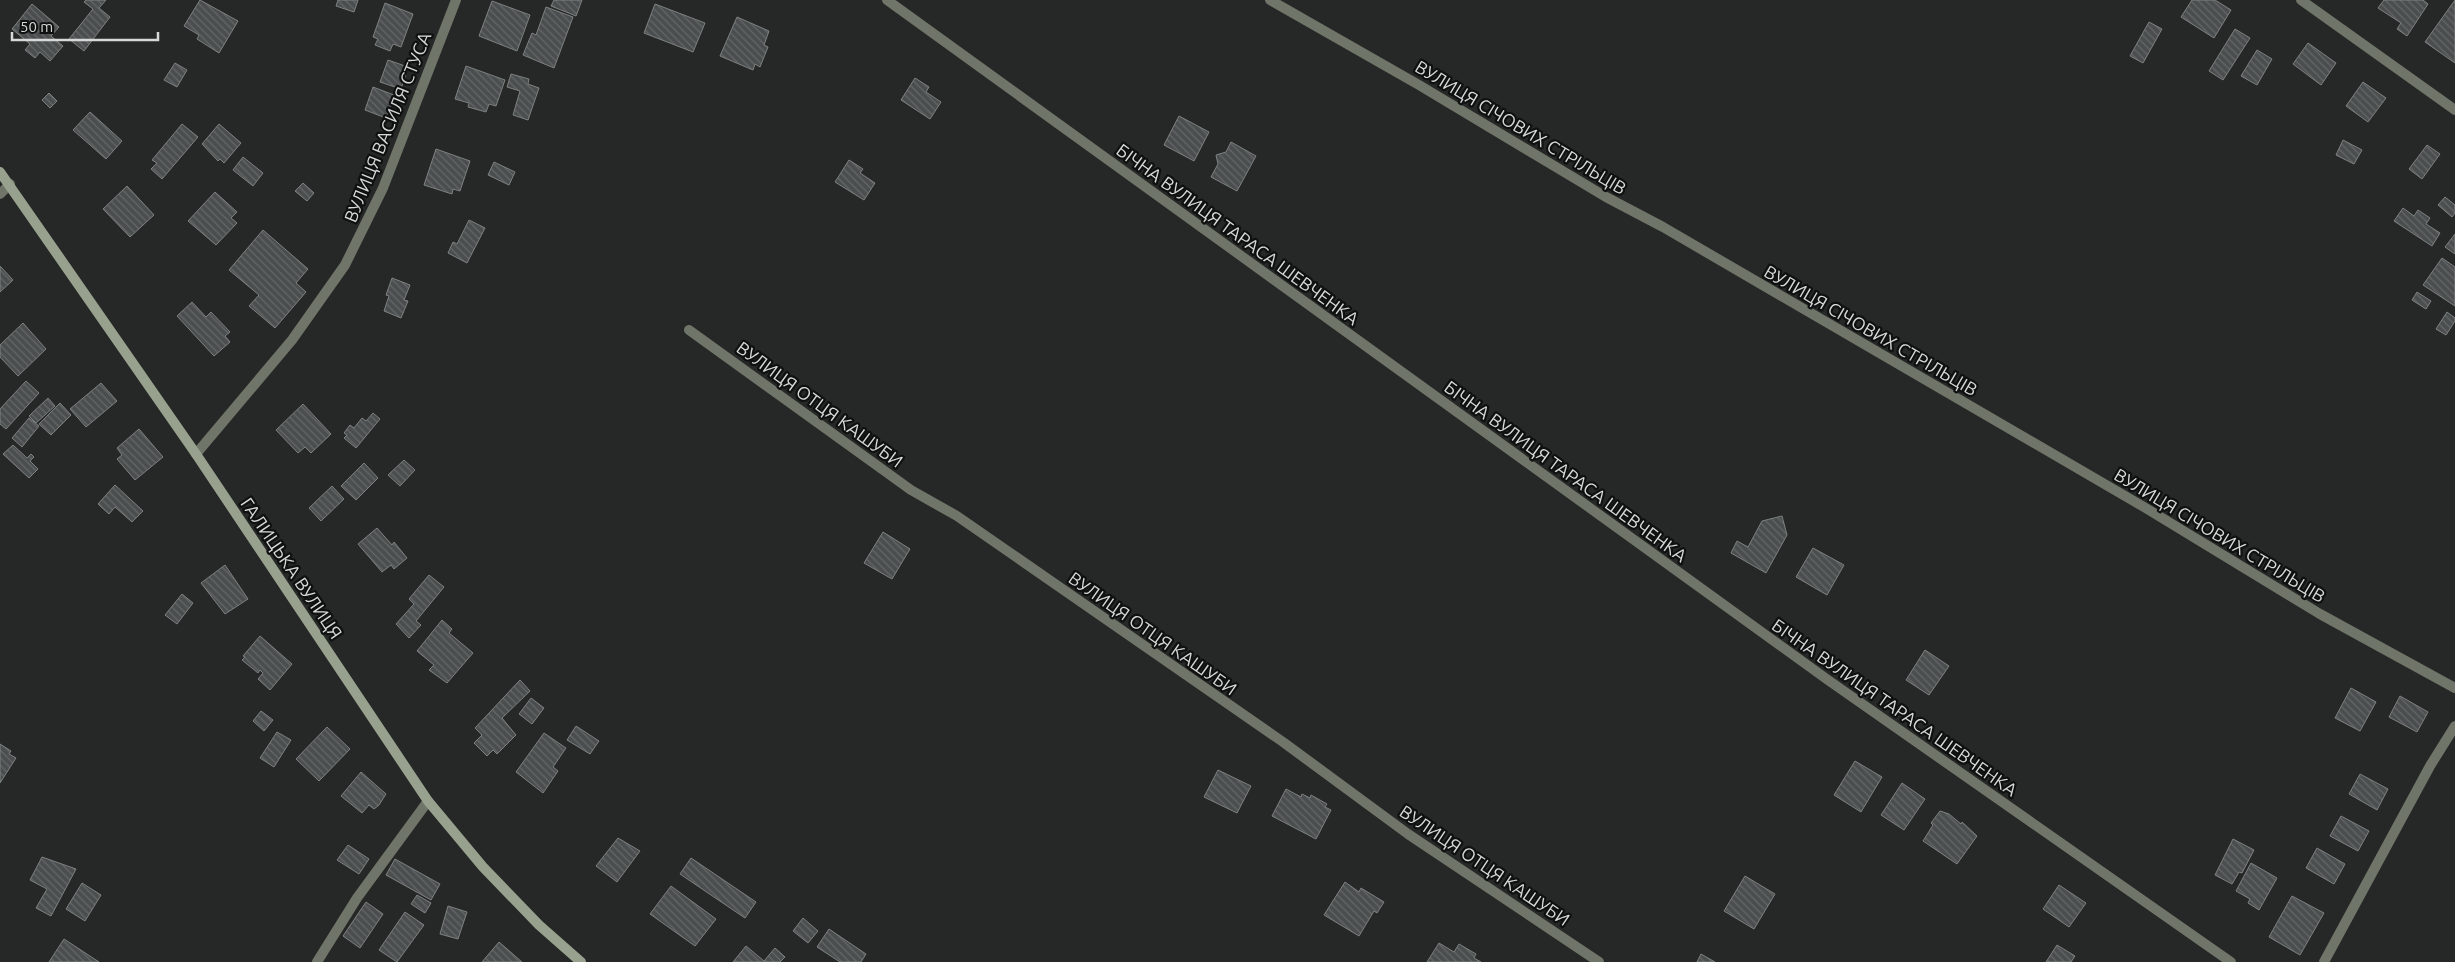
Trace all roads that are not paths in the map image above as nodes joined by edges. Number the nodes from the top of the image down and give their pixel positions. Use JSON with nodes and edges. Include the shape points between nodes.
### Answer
{"nodes":[{"id":1,"x":456,"y":0,"type":"edge"},
{"id":2,"x":887,"y":0,"type":"edge"},
{"id":3,"x":1270,"y":0,"type":"edge"},
{"id":4,"x":2300,"y":0,"type":"edge"},
{"id":5,"x":2455,"y":110,"type":"edge"},
{"id":6,"x":0,"y":172,"type":"edge"},
{"id":7,"x":10,"y":184,"type":"junction"},
{"id":8,"x":0,"y":194,"type":"edge"},
{"id":9,"x":689,"y":330,"type":"dead end"},
{"id":10,"x":196,"y":454,"type":"junction"},
{"id":11,"x":2455,"y":688,"type":"edge"},
{"id":12,"x":2455,"y":726,"type":"edge"},
{"id":13,"x":428,"y":801,"type":"junction"},
{"id":14,"x":317,"y":962,"type":"edge"},
{"id":15,"x":581,"y":962,"type":"edge"},
{"id":16,"x":1599,"y":962,"type":"edge"},
{"id":17,"x":2231,"y":962,"type":"edge"},
{"id":18,"x":2324,"y":962,"type":"edge"}],
"edges":[{"from":1,"to":10,"type":"street","name":"ВУЛИЦЯ ВАСИЛЯ СТУСА","via":[[383,188],[345,265],[292,340]]},
{"from":2,"to":17,"type":"street","name":"БІЧНА ВУЛИЦЯ ТАРАСА ШЕВЧЕНКА","via":[[1828,680]]},
{"from":3,"to":11,"type":"street","name":"ВУЛИЦЯ СІЧОВИХ СТРІЛЬЦІВ","via":[[1606,198],[1663,227],[2144,507],[2320,614]]},
{"from":4,"to":5,"type":"street"},
{"from":6,"to":7,"type":"street","name":"ГАЛИЦЬКА ВУЛИЦЯ"},
{"from":7,"to":8,"type":"street"},
{"from":7,"to":10,"type":"street","name":"ГАЛИЦЬКА ВУЛИЦЯ","via":[[29,216]]},
{"from":9,"to":16,"type":"street","name":"ВУЛИЦЯ ОТЦЯ КАШУБИ","via":[[911,490],[957,516],[1283,742],[1408,834]]},
{"from":10,"to":13,"type":"street","name":"ГАЛИЦЬКА ВУЛИЦЯ"},
{"from":12,"to":18,"type":"street"},
{"from":13,"to":14,"type":"street","via":[[357,898]]},
{"from":13,"to":15,"type":"street","name":"ГАЛИЦЬКА ВУЛИЦЯ","via":[[483,867],[539,925]]}]}
